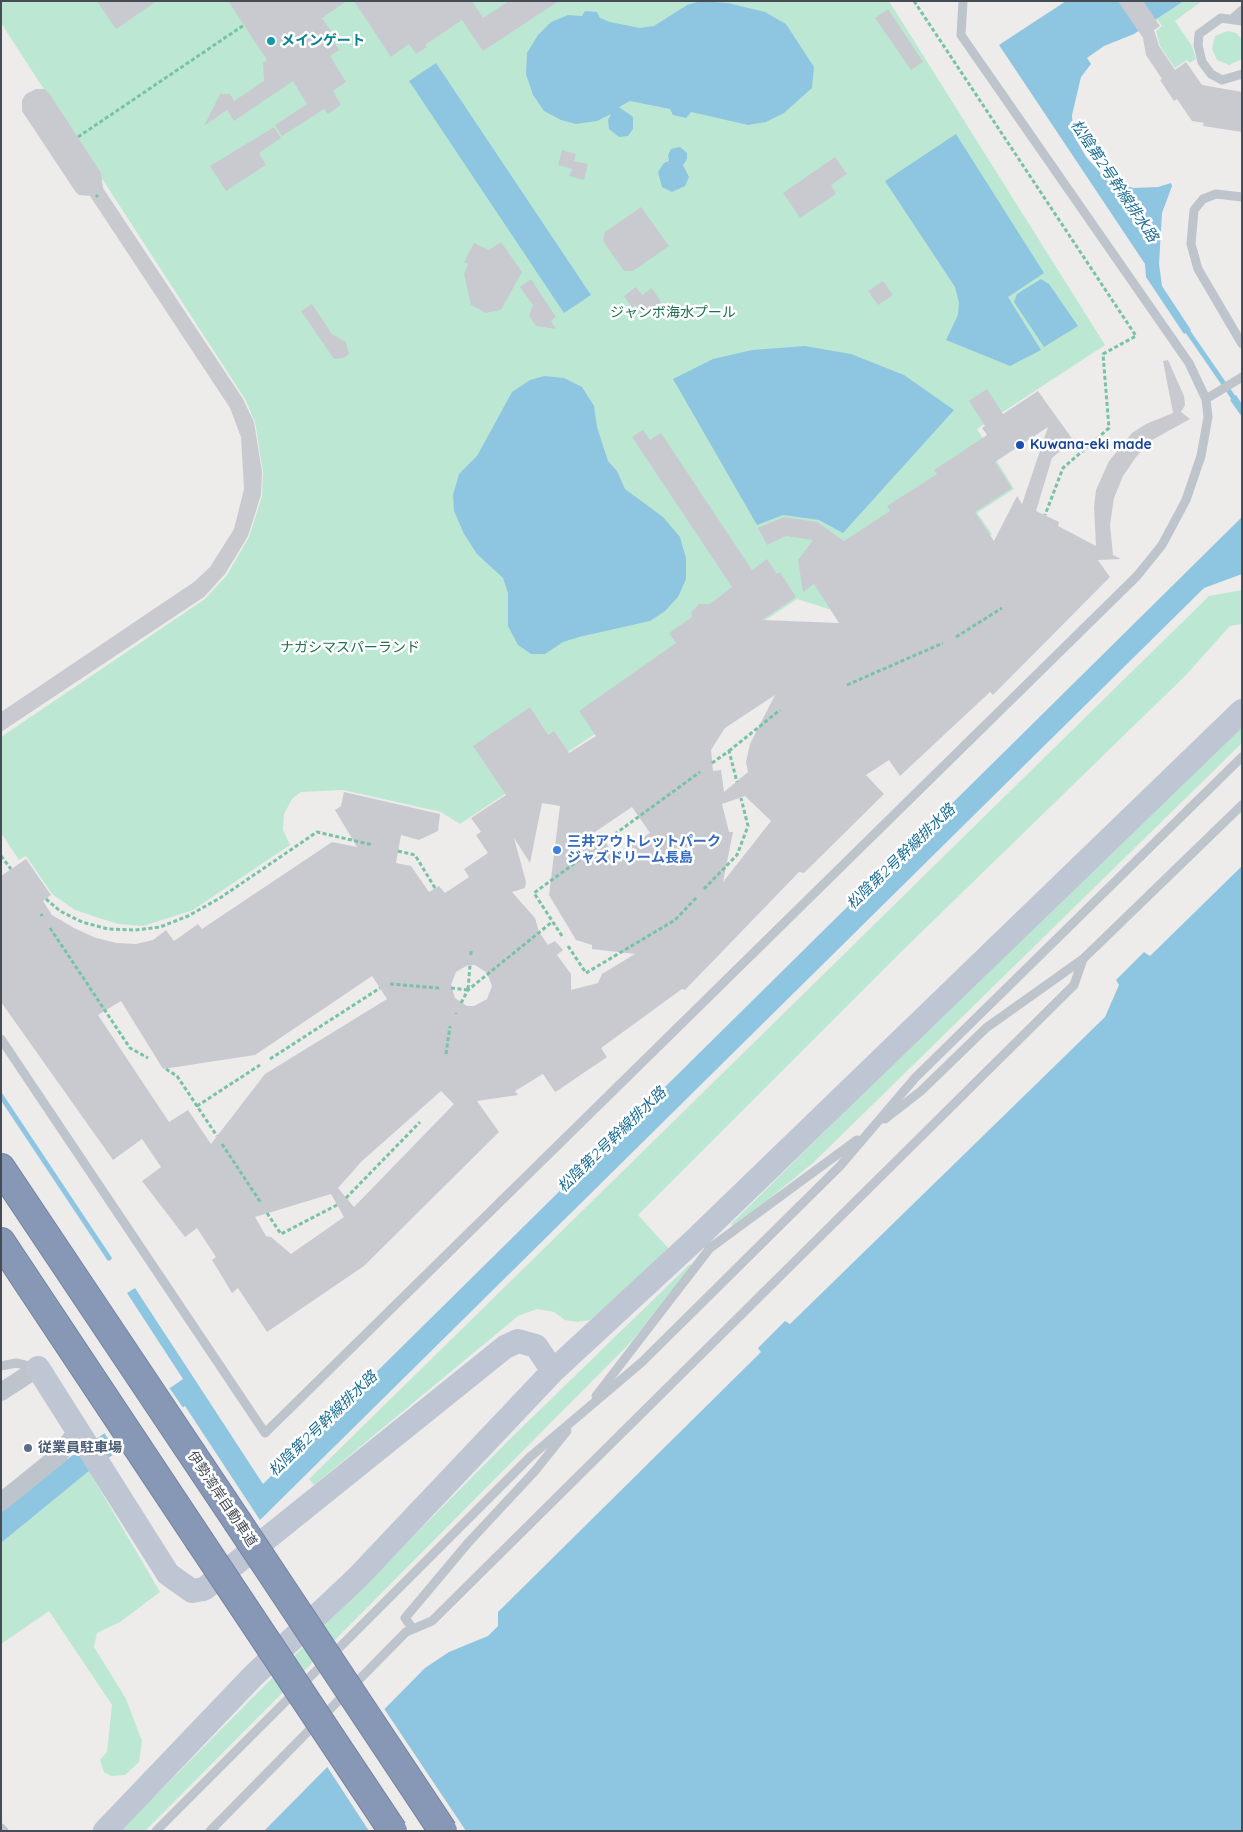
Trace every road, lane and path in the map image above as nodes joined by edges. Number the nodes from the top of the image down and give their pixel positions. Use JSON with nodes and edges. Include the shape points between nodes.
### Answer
{"nodes":[{"id":1,"x":914,"y":1,"type":"edge"},
{"id":2,"x":963,"y":1,"type":"edge"},
{"id":3,"x":1242,"y":10,"type":"edge"},
{"id":4,"x":1232,"y":19,"type":"junction"},
{"id":5,"x":1242,"y":21,"type":"edge"},
{"id":6,"x":244,"y":25,"type":"dead end"},
{"id":7,"x":1242,"y":74,"type":"edge"},
{"id":8,"x":78,"y":137,"type":"dead end"},
{"id":9,"x":1242,"y":197,"type":"edge"},
{"id":10,"x":1242,"y":344,"type":"edge"},
{"id":11,"x":1242,"y":377,"type":"edge"},
{"id":12,"x":1206,"y":399,"type":"junction"},
{"id":13,"x":1045,"y":515,"type":"dead end"},
{"id":14,"x":1002,"y":608,"type":"dead end"},
{"id":15,"x":956,"y":637,"type":"dead end"},
{"id":16,"x":943,"y":643,"type":"dead end"},
{"id":17,"x":848,"y":685,"type":"dead end"},
{"id":18,"x":780,"y":710,"type":"dead end"},
{"id":19,"x":1242,"y":711,"type":"edge"},
{"id":20,"x":729,"y":751,"type":"junction"},
{"id":21,"x":1242,"y":757,"type":"edge"},
{"id":22,"x":712,"y":763,"type":"dead end"},
{"id":23,"x":700,"y":772,"type":"dead end"},
{"id":24,"x":737,"y":782,"type":"dead end"},
{"id":25,"x":741,"y":798,"type":"dead end"},
{"id":26,"x":1242,"y":805,"type":"edge"},
{"id":27,"x":604,"y":842,"type":"dead end"},
{"id":28,"x":372,"y":844,"type":"dead end"},
{"id":29,"x":398,"y":851,"type":"dead end"},
{"id":30,"x":590,"y":852,"type":"dead end"},
{"id":31,"x":1,"y":856,"type":"edge"},
{"id":32,"x":11,"y":869,"type":"dead end"},
{"id":33,"x":435,"y":888,"type":"dead end"},
{"id":34,"x":704,"y":890,"type":"dead end"},
{"id":35,"x":696,"y":898,"type":"dead end"},
{"id":36,"x":46,"y":899,"type":"dead end"},
{"id":37,"x":552,"y":922,"type":"junction"},
{"id":38,"x":50,"y":928,"type":"dead end"},
{"id":39,"x":562,"y":936,"type":"dead end"},
{"id":40,"x":568,"y":946,"type":"dead end"},
{"id":41,"x":1083,"y":959,"type":"junction"},
{"id":42,"x":470,"y":965,"type":"dead end"},
{"id":43,"x":390,"y":984,"type":"dead end"},
{"id":44,"x":380,"y":988,"type":"dead end"},
{"id":45,"x":439,"y":988,"type":"dead end"},
{"id":46,"x":451,"y":988,"type":"dead end"},
{"id":47,"x":468,"y":990,"type":"junction"},
{"id":48,"x":461,"y":1003,"type":"dead end"},
{"id":49,"x":450,"y":1026,"type":"dead end"},
{"id":50,"x":1,"y":1039,"type":"edge"},
{"id":51,"x":446,"y":1054,"type":"dead end"},
{"id":52,"x":148,"y":1058,"type":"dead end"},
{"id":53,"x":270,"y":1059,"type":"dead end"},
{"id":54,"x":260,"y":1065,"type":"dead end"},
{"id":55,"x":166,"y":1069,"type":"dead end"},
{"id":56,"x":197,"y":1106,"type":"junction"},
{"id":57,"x":420,"y":1122,"type":"dead end"},
{"id":58,"x":869,"y":1132,"type":"junction"},
{"id":59,"x":217,"y":1136,"type":"dead end"},
{"id":60,"x":222,"y":1144,"type":"dead end"},
{"id":61,"x":1,"y":1168,"type":"edge"},
{"id":62,"x":346,"y":1198,"type":"dead end"},
{"id":63,"x":261,"y":1203,"type":"dead end"},
{"id":64,"x":337,"y":1205,"type":"dead end"},
{"id":65,"x":267,"y":1213,"type":"dead end"},
{"id":66,"x":1,"y":1242,"type":"edge"},
{"id":67,"x":704,"y":1242,"type":"junction"},
{"id":68,"x":1,"y":1366,"type":"edge"},
{"id":69,"x":38,"y":1368,"type":"junction"},
{"id":70,"x":553,"y":1371,"type":"junction"},
{"id":71,"x":1,"y":1392,"type":"edge"},
{"id":72,"x":582,"y":1413,"type":"junction"},
{"id":73,"x":81,"y":1435,"type":"junction"},
{"id":74,"x":1,"y":1502,"type":"edge"},
{"id":75,"x":413,"y":1629,"type":"junction"},
{"id":76,"x":1,"y":1828,"type":"edge"},
{"id":77,"x":4,"y":1831,"type":"edge"},
{"id":78,"x":105,"y":1831,"type":"edge"},
{"id":79,"x":156,"y":1831,"type":"edge"},
{"id":80,"x":210,"y":1831,"type":"edge"},
{"id":81,"x":393,"y":1831,"type":"edge"},
{"id":82,"x":443,"y":1831,"type":"edge"}],
"edges":[{"from":1,"to":13,"type":"path","via":[[1136,336],[1103,354],[1109,428],[1063,468]]},
{"from":2,"to":12,"type":"lane","via":[[961,35],[1189,363]]},
{"from":3,"to":4,"type":"lane"},
{"from":4,"to":5,"type":"lane"},
{"from":4,"to":7,"type":"lane","via":[[1221,18],[1199,34],[1198,45],[1202,62],[1211,74],[1222,80]]},
{"from":6,"to":8,"type":"path"},
{"from":9,"to":10,"type":"lane","via":[[1216,194],[1203,199],[1194,210],[1191,244],[1198,270]]},
{"from":11,"to":12,"type":"lane"},
{"from":12,"to":50,"type":"lane","via":[[1208,417],[1201,456],[1186,500],[1162,545],[1138,576],[265,1433]]},
{"from":14,"to":15,"type":"path"},
{"from":16,"to":17,"type":"path"},
{"from":18,"to":20,"type":"path"},
{"from":19,"to":67,"type":"street"},
{"from":20,"to":22,"type":"path"},
{"from":20,"to":24,"type":"path"},
{"from":21,"to":58,"type":"lane","via":[[915,1078]]},
{"from":23,"to":27,"type":"path"},
{"from":25,"to":34,"type":"path","via":[[748,826],[737,855]]},
{"from":26,"to":41,"type":"lane"},
{"from":28,"to":36,"type":"path","via":[[317,832],[220,898],[160,927],[108,929],[82,922],[60,911]]},
{"from":29,"to":33,"type":"path","via":[[415,854]]},
{"from":30,"to":37,"type":"path","via":[[534,893]]},
{"from":31,"to":32,"type":"path"},
{"from":35,"to":40,"type":"path","via":[[675,920],[586,972]]},
{"from":37,"to":39,"type":"path"},
{"from":37,"to":47,"type":"path"},
{"from":38,"to":52,"type":"path","via":[[130,1048]]},
{"from":41,"to":58,"type":"lane","via":[[986,1028],[921,1091]]},
{"from":41,"to":75,"type":"lane","via":[[1074,985],[432,1621]]},
{"from":42,"to":47,"type":"path"},
{"from":43,"to":45,"type":"path"},
{"from":44,"to":53,"type":"path"},
{"from":46,"to":47,"type":"path"},
{"from":47,"to":48,"type":"path"},
{"from":49,"to":51,"type":"path"},
{"from":54,"to":56,"type":"path"},
{"from":55,"to":56,"type":"path","via":[[177,1076]]},
{"from":56,"to":59,"type":"path"},
{"from":57,"to":62,"type":"path"},
{"from":58,"to":67,"type":"lane"},
{"from":58,"to":72,"type":"lane","via":[[840,1166],[642,1362]]},
{"from":60,"to":63,"type":"path"},
{"from":61,"to":82,"type":"highway","name":"伊勢湾岸自動車道","bridge":true},
{"from":64,"to":65,"type":"path","via":[[281,1234]]},
{"from":66,"to":81,"type":"highway","bridge":true},
{"from":67,"to":70,"type":"street"},
{"from":67,"to":72,"type":"lane"},
{"from":68,"to":69,"type":"lane","via":[[16,1363]]},
{"from":69,"to":71,"type":"street"},
{"from":69,"to":73,"type":"street"},
{"from":70,"to":73,"type":"street","via":[[536,1346],[518,1341],[505,1348],[204,1589],[192,1591],[168,1574]]},
{"from":70,"to":78,"type":"street","via":[[357,1578],[253,1676]]},
{"from":72,"to":75,"type":"lane","via":[[405,1618]]},
{"from":72,"to":79,"type":"lane","via":[[530,1457]]},
{"from":73,"to":74,"type":"street"},
{"from":75,"to":80,"type":"lane","via":[[406,1632]]},
{"from":76,"to":77,"type":"lane"}]}
